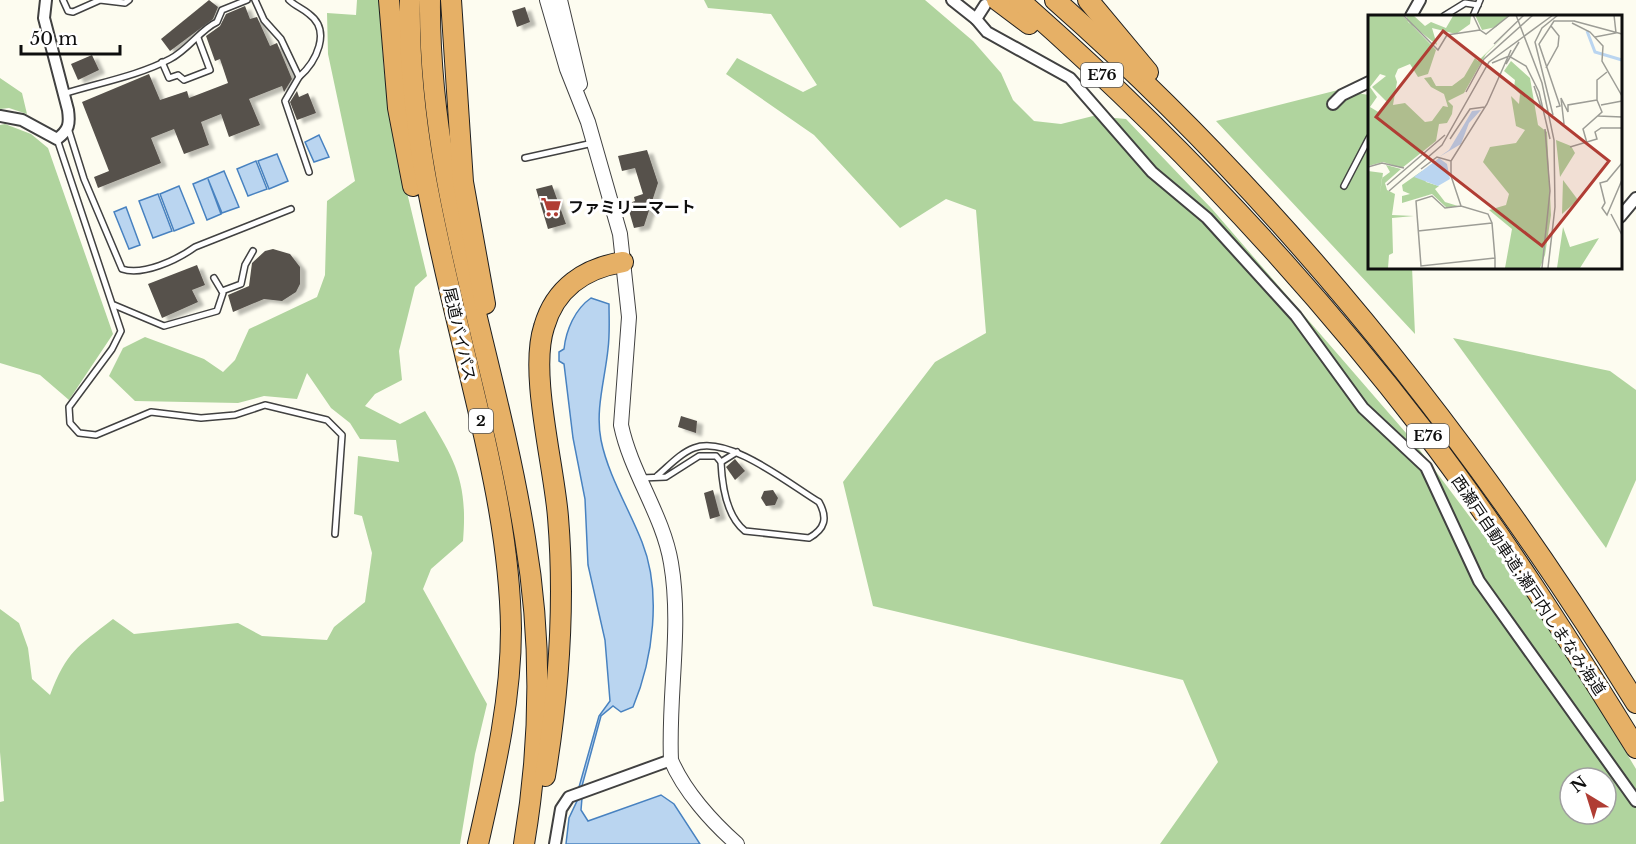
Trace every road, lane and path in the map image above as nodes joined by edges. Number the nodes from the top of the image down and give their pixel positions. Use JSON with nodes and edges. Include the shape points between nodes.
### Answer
{"nodes":[{"id":1,"x":46,"y":0,"type":"edge"},
{"id":2,"x":63,"y":0,"type":"edge"},
{"id":3,"x":103,"y":0,"type":"edge"},
{"id":4,"x":129,"y":0,"type":"edge"},
{"id":5,"x":247,"y":0,"type":"edge"},
{"id":6,"x":255,"y":0,"type":"edge"},
{"id":7,"x":289,"y":0,"type":"edge"},
{"id":8,"x":389,"y":0,"type":"edge"},
{"id":9,"x":410,"y":0,"type":"edge"},
{"id":10,"x":430,"y":0,"type":"edge"},
{"id":11,"x":452,"y":0,"type":"edge"},
{"id":12,"x":547,"y":0,"type":"edge"},
{"id":13,"x":560,"y":0,"type":"edge"},
{"id":14,"x":951,"y":0,"type":"edge"},
{"id":15,"x":1019,"y":0,"type":"edge"},
{"id":16,"x":1056,"y":0,"type":"edge"},
{"id":17,"x":1088,"y":0,"type":"edge"},
{"id":18,"x":1420,"y":0,"type":"edge"},
{"id":19,"x":991,"y":3,"type":"edge"},
{"id":20,"x":1479,"y":3,"type":"edge"},
{"id":21,"x":1412,"y":15,"type":"edge"},
{"id":22,"x":1446,"y":15,"type":"edge"},
{"id":23,"x":976,"y":19,"type":"junction"},
{"id":24,"x":198,"y":38,"type":"junction"},
{"id":25,"x":162,"y":62,"type":"junction"},
{"id":26,"x":299,"y":76,"type":"junction"},
{"id":27,"x":1368,"y":82,"type":"edge"},
{"id":28,"x":63,"y":94,"type":"junction"},
{"id":29,"x":1333,"y":104,"type":"dead end"},
{"id":30,"x":0,"y":116,"type":"edge"},
{"id":31,"x":588,"y":122,"type":"junction"},
{"id":32,"x":68,"y":128,"type":"junction"},
{"id":33,"x":1200,"y":138,"type":"junction"},
{"id":34,"x":57,"y":139,"type":"junction"},
{"id":35,"x":1368,"y":140,"type":"edge"},
{"id":36,"x":595,"y":143,"type":"junction"},
{"id":37,"x":1182,"y":154,"type":"junction"},
{"id":38,"x":525,"y":158,"type":"dead end"},
{"id":39,"x":309,"y":172,"type":"dead end"},
{"id":40,"x":1344,"y":186,"type":"dead end"},
{"id":41,"x":1636,"y":198,"type":"edge"},
{"id":42,"x":291,"y":209,"type":"dead end"},
{"id":43,"x":1621,"y":216,"type":"edge"},
{"id":44,"x":253,"y":251,"type":"dead end"},
{"id":45,"x":623,"y":261,"type":"junction"},
{"id":46,"x":214,"y":278,"type":"dead end"},
{"id":47,"x":222,"y":291,"type":"junction"},
{"id":48,"x":114,"y":305,"type":"junction"},
{"id":49,"x":478,"y":411,"type":"junction"},
{"id":50,"x":737,"y":452,"type":"junction"},
{"id":51,"x":722,"y":462,"type":"junction"},
{"id":52,"x":657,"y":476,"type":"junction"},
{"id":53,"x":639,"y":478,"type":"junction"},
{"id":54,"x":335,"y":534,"type":"dead end"},
{"id":55,"x":538,"y":699,"type":"junction"},
{"id":56,"x":1636,"y":703,"type":"edge"},
{"id":57,"x":1636,"y":748,"type":"edge"},
{"id":58,"x":671,"y":760,"type":"junction"},
{"id":59,"x":1636,"y":801,"type":"edge"},
{"id":60,"x":478,"y":844,"type":"edge"},
{"id":61,"x":524,"y":844,"type":"edge"},
{"id":62,"x":533,"y":844,"type":"edge"},
{"id":63,"x":555,"y":844,"type":"edge"},
{"id":64,"x":737,"y":844,"type":"edge"}],
"edges":[{"from":1,"to":28,"type":"street","via":[[44,18]]},
{"from":2,"to":3,"type":"lane","via":[[68,11],[73,12]]},
{"from":3,"to":4,"type":"lane"},
{"from":5,"to":24,"type":"lane","via":[[222,9],[217,22]]},
{"from":6,"to":26,"type":"lane"},
{"from":7,"to":26,"type":"lane","via":[[310,14],[318,24],[320,37],[319,53]]},
{"from":8,"to":49,"type":"highway","via":[[398,108],[413,186]]},
{"from":9,"to":49,"type":"highway","name":"尾道バイパス","number":"2","via":[[418,135]]},
{"from":10,"to":55,"type":"highway","name":"尾道バイパス","number":"2","via":[[439,139],[459,250],[524,528]]},
{"from":11,"to":55,"type":"highway","via":[[464,182],[486,312],[537,547],[542,643]]},
{"from":12,"to":31,"type":"street","via":[[567,69]]},
{"from":13,"to":31,"type":"street"},
{"from":14,"to":23,"type":"street"},
{"from":15,"to":37,"type":"highway","number":"E76"},
{"from":16,"to":33,"type":"highway","number":"E76"},
{"from":17,"to":33,"type":"highway"},
{"from":18,"to":21,"type":"street"},
{"from":19,"to":23,"type":"street"},
{"from":19,"to":37,"type":"highway","via":[[1036,29]]},
{"from":20,"to":22,"type":"lane","via":[[1465,3]]},
{"from":23,"to":59,"type":"street","via":[[987,32],[1070,78],[1152,172],[1207,218],[1296,316],[1362,408],[1426,467],[1479,581]]},
{"from":24,"to":25,"type":"lane"},
{"from":24,"to":25,"type":"lane","via":[[210,70],[184,80],[178,75],[169,78]]},
{"from":25,"to":28,"type":"lane"},
{"from":26,"to":39,"type":"lane","via":[[285,100]]},
{"from":27,"to":29,"type":"street"},
{"from":28,"to":32,"type":"street"},
{"from":30,"to":34,"type":"street","via":[[22,120]]},
{"from":31,"to":36,"type":"street"},
{"from":32,"to":34,"type":"street"},
{"from":32,"to":42,"type":"lane","via":[[84,179],[122,269],[133,272],[163,262]]},
{"from":33,"to":56,"type":"highway","name":"西瀬戸自動車道;瀬戸内しまなみ海道","number":"E76","via":[[1348,302],[1442,418],[1530,539]]},
{"from":34,"to":48,"type":"lane"},
{"from":35,"to":40,"type":"lane"},
{"from":36,"to":38,"type":"lane"},
{"from":36,"to":45,"type":"street","via":[[613,203]]},
{"from":37,"to":57,"type":"highway","name":"西瀬戸自動車道;瀬戸内しまなみ海道","number":"E76","via":[[1323,308],[1424,431],[1511,551]]},
{"from":41,"to":43,"type":"street"},
{"from":44,"to":47,"type":"lane","via":[[241,284]]},
{"from":45,"to":53,"type":"street","via":[[629,317],[621,425]]},
{"from":45,"to":62,"type":"highway","via":[[588,271],[574,280],[552,308],[540,342],[558,518],[560,628],[547,764]]},
{"from":46,"to":47,"type":"lane"},
{"from":47,"to":48,"type":"lane","via":[[217,311],[164,326]]},
{"from":48,"to":54,"type":"lane","via":[[121,331],[69,407],[70,423],[79,433],[96,435],[151,412],[201,418],[235,415],[265,405],[327,420],[342,435]]},
{"from":49,"to":60,"type":"highway","name":"尾道バイパス","number":"2","via":[[501,522],[511,629],[503,729]]},
{"from":50,"to":51,"type":"lane"},
{"from":50,"to":51,"type":"lane","via":[[819,502],[825,522],[818,533],[809,538],[745,531],[732,516],[722,479]]},
{"from":50,"to":52,"type":"lane","via":[[716,444],[695,448]]},
{"from":51,"to":52,"type":"lane","via":[[716,456],[699,456],[666,477]]},
{"from":52,"to":53,"type":"lane"},
{"from":53,"to":58,"type":"street","via":[[662,532],[675,594]]},
{"from":55,"to":61,"type":"highway","name":"尾道バイパス","number":"2"},
{"from":58,"to":63,"type":"street","via":[[569,797],[561,809]]},
{"from":58,"to":64,"type":"street","via":[[677,774]]}]}
